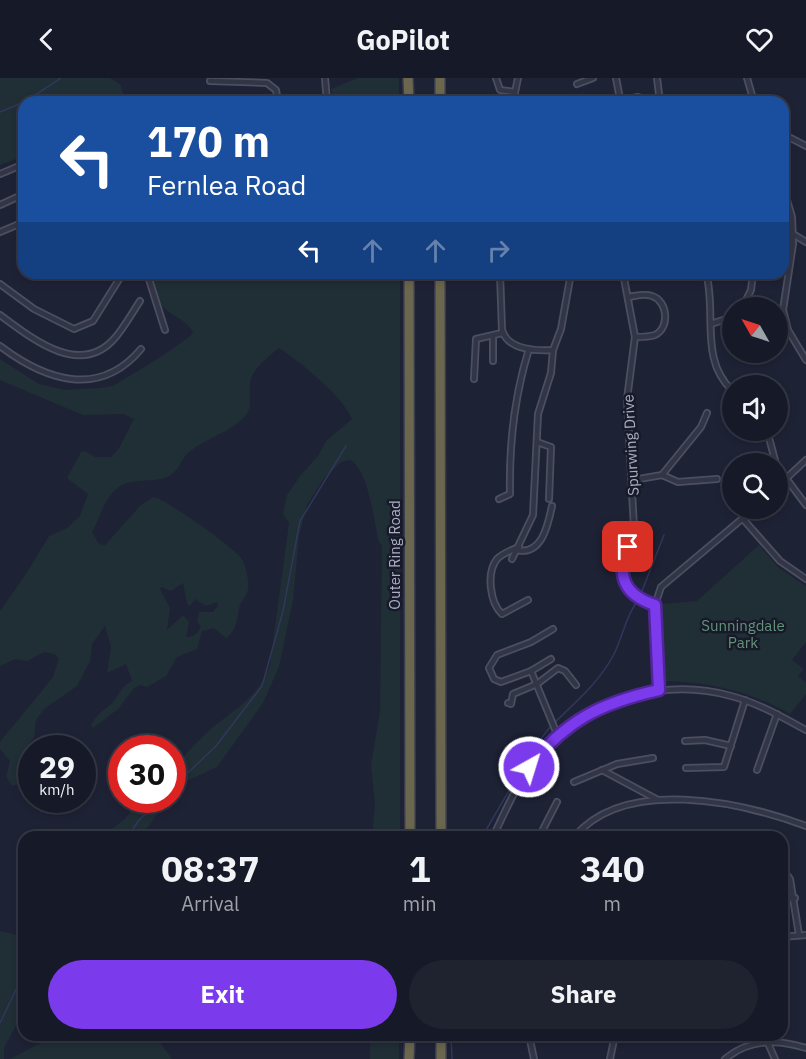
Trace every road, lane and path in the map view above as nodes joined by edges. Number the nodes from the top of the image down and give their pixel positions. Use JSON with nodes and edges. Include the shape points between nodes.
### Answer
{"nodes":[{"id":1,"x":325,"y":78,"type":"edge"},
{"id":2,"x":408,"y":78,"type":"edge"},
{"id":3,"x":440,"y":78,"type":"edge"},
{"id":4,"x":496,"y":78,"type":"edge"},
{"id":5,"x":518,"y":78,"type":"edge"},
{"id":6,"x":593,"y":78,"type":"edge"},
{"id":7,"x":616,"y":78,"type":"edge"},
{"id":8,"x":657,"y":78,"type":"edge"},
{"id":9,"x":747,"y":78,"type":"edge"},
{"id":10,"x":210,"y":81,"type":"dead end"},
{"id":11,"x":578,"y":84,"type":"dead end"},
{"id":12,"x":514,"y":92,"type":"junction"},
{"id":13,"x":277,"y":96,"type":"edge"},
{"id":14,"x":326,"y":96,"type":"edge"},
{"id":15,"x":409,"y":96,"type":"edge"},
{"id":16,"x":440,"y":96,"type":"edge"},
{"id":17,"x":514,"y":96,"type":"edge"},
{"id":18,"x":619,"y":96,"type":"edge"},
{"id":19,"x":658,"y":96,"type":"edge"},
{"id":20,"x":752,"y":96,"type":"edge"},
{"id":21,"x":789,"y":137,"type":"edge"},
{"id":22,"x":806,"y":146,"type":"edge"},
{"id":23,"x":18,"y":166,"type":"edge"},
{"id":24,"x":0,"y":174,"type":"edge"},
{"id":25,"x":18,"y":197,"type":"edge"},
{"id":26,"x":0,"y":205,"type":"edge"},
{"id":27,"x":789,"y":207,"type":"edge"},
{"id":28,"x":18,"y":224,"type":"edge"},
{"id":29,"x":0,"y":232,"type":"edge"},
{"id":30,"x":789,"y":232,"type":"edge"},
{"id":31,"x":793,"y":234,"type":"junction"},
{"id":32,"x":806,"y":242,"type":"edge"},
{"id":33,"x":789,"y":264,"type":"edge"},
{"id":34,"x":119,"y":279,"type":"edge"},
{"id":35,"x":149,"y":279,"type":"edge"},
{"id":36,"x":409,"y":279,"type":"edge"},
{"id":37,"x":440,"y":279,"type":"edge"},
{"id":38,"x":500,"y":279,"type":"edge"},
{"id":39,"x":571,"y":279,"type":"edge"},
{"id":40,"x":624,"y":279,"type":"edge"},
{"id":41,"x":707,"y":279,"type":"edge"},
{"id":42,"x":752,"y":279,"type":"edge"},
{"id":43,"x":787,"y":279,"type":"edge"},
{"id":44,"x":0,"y":284,"type":"edge"},
{"id":45,"x":628,"y":297,"type":"junction"},
{"id":46,"x":748,"y":297,"type":"edge"},
{"id":47,"x":140,"y":301,"type":"dead end"},
{"id":48,"x":0,"y":315,"type":"edge"},
{"id":49,"x":722,"y":320,"type":"edge"},
{"id":50,"x":711,"y":324,"type":"junction"},
{"id":51,"x":165,"y":330,"type":"dead end"},
{"id":52,"x":502,"y":333,"type":"junction"},
{"id":53,"x":493,"y":336,"type":"junction"},
{"id":54,"x":635,"y":337,"type":"junction"},
{"id":55,"x":0,"y":346,"type":"edge"},
{"id":56,"x":141,"y":349,"type":"dead end"},
{"id":57,"x":528,"y":349,"type":"junction"},
{"id":58,"x":553,"y":350,"type":"junction"},
{"id":59,"x":806,"y":360,"type":"edge"},
{"id":60,"x":493,"y":362,"type":"dead end"},
{"id":61,"x":474,"y":379,"type":"dead end"},
{"id":62,"x":722,"y":379,"type":"edge"},
{"id":63,"x":707,"y":413,"type":"dead end"},
{"id":64,"x":537,"y":442,"type":"junction"},
{"id":65,"x":806,"y":460,"type":"edge"},
{"id":66,"x":662,"y":476,"type":"junction"},
{"id":67,"x":788,"y":476,"type":"edge"},
{"id":68,"x":717,"y":479,"type":"dead end"},
{"id":69,"x":633,"y":480,"type":"junction"},
{"id":70,"x":788,"y":483,"type":"edge"},
{"id":71,"x":499,"y":499,"type":"dead end"},
{"id":72,"x":549,"y":499,"type":"dead end"},
{"id":73,"x":806,"y":505,"type":"edge"},
{"id":74,"x":552,"y":506,"type":"dead end"},
{"id":75,"x":743,"y":519,"type":"joint"},
{"id":76,"x":518,"y":549,"type":"junction"},
{"id":77,"x":512,"y":559,"type":"dead end"},
{"id":78,"x":806,"y":579,"type":"edge"},
{"id":79,"x":528,"y":600,"type":"dead end"},
{"id":80,"x":655,"y":605,"type":"junction"},
{"id":81,"x":553,"y":629,"type":"dead end"},
{"id":82,"x":551,"y":659,"type":"dead end"},
{"id":83,"x":531,"y":671,"type":"junction"},
{"id":84,"x":537,"y":684,"type":"junction"},
{"id":85,"x":576,"y":686,"type":"dead end"},
{"id":86,"x":659,"y":690,"type":"junction"},
{"id":87,"x":745,"y":700,"type":"junction"},
{"id":88,"x":508,"y":703,"type":"dead end"},
{"id":89,"x":777,"y":714,"type":"junction"},
{"id":90,"x":806,"y":730,"type":"edge"},
{"id":91,"x":557,"y":734,"type":"junction"},
{"id":92,"x":685,"y":741,"type":"dead end"},
{"id":93,"x":731,"y":746,"type":"junction"},
{"id":94,"x":653,"y":758,"type":"dead end"},
{"id":95,"x":686,"y":768,"type":"dead end"},
{"id":96,"x":601,"y":769,"type":"junction"},
{"id":97,"x":756,"y":770,"type":"dead end"},
{"id":98,"x":574,"y":782,"type":"dead end"},
{"id":99,"x":658,"y":800,"type":"junction"},
{"id":100,"x":557,"y":802,"type":"dead end"},
{"id":101,"x":806,"y":826,"type":"edge"},
{"id":102,"x":410,"y":831,"type":"edge"},
{"id":103,"x":441,"y":831,"type":"edge"},
{"id":104,"x":496,"y":831,"type":"edge"},
{"id":105,"x":542,"y":831,"type":"edge"},
{"id":106,"x":580,"y":831,"type":"edge"},
{"id":107,"x":788,"y":876,"type":"edge"},
{"id":108,"x":795,"y":898,"type":"junction"},
{"id":109,"x":788,"y":899,"type":"edge"},
{"id":110,"x":799,"y":935,"type":"junction"},
{"id":111,"x":806,"y":935,"type":"edge"},
{"id":112,"x":788,"y":936,"type":"edge"},
{"id":113,"x":410,"y":1041,"type":"edge"},
{"id":114,"x":441,"y":1041,"type":"edge"},
{"id":115,"x":530,"y":1041,"type":"edge"},
{"id":116,"x":614,"y":1041,"type":"edge"},
{"id":117,"x":767,"y":1041,"type":"junction"},
{"id":118,"x":806,"y":1048,"type":"edge"},
{"id":119,"x":410,"y":1059,"type":"edge"},
{"id":120,"x":441,"y":1059,"type":"edge"},
{"id":121,"x":534,"y":1059,"type":"edge"},
{"id":122,"x":610,"y":1059,"type":"edge"},
{"id":123,"x":725,"y":1059,"type":"edge"},
{"id":124,"x":775,"y":1059,"type":"edge"}],
"edges":[{"from":1,"to":14,"type":"street"},
{"from":2,"to":15,"type":"highway"},
{"from":3,"to":16,"type":"highway"},
{"from":4,"to":12,"type":"street","via":[[500,90]]},
{"from":5,"to":12,"type":"street"},
{"from":6,"to":11,"type":"street"},
{"from":7,"to":18,"type":"street"},
{"from":8,"to":19,"type":"street"},
{"from":9,"to":20,"type":"street"},
{"from":10,"to":13,"type":"street","via":[[267,83]]},
{"from":12,"to":17,"type":"street"},
{"from":21,"to":22,"type":"street"},
{"from":23,"to":24,"type":"street"},
{"from":25,"to":26,"type":"street"},
{"from":27,"to":31,"type":"street"},
{"from":28,"to":29,"type":"street"},
{"from":30,"to":31,"type":"street"},
{"from":31,"to":32,"type":"street"},
{"from":31,"to":33,"type":"street"},
{"from":34,"to":44,"type":"street","via":[[93,321],[74,329],[33,309]]},
{"from":35,"to":51,"type":"street"},
{"from":36,"to":102,"type":"highway","name":"Outer Ring Road"},
{"from":37,"to":103,"type":"highway"},
{"from":38,"to":52,"type":"street"},
{"from":39,"to":58,"type":"street"},
{"from":40,"to":45,"type":"street","name":"Spurwing Drive"},
{"from":41,"to":50,"type":"street"},
{"from":42,"to":46,"type":"street"},
{"from":43,"to":59,"type":"street","via":[[783,310],[788,330]]},
{"from":45,"to":54,"type":"street","name":"Spurwing Drive"},
{"from":45,"to":54,"type":"street","via":[[651,295],[664,309],[661,330],[651,336]]},
{"from":47,"to":48,"type":"street","via":[[113,340],[85,354],[52,350]]},
{"from":49,"to":50,"type":"street"},
{"from":50,"to":62,"type":"street","via":[[714,362]]},
{"from":52,"to":53,"type":"street"},
{"from":52,"to":57,"type":"street","via":[[515,346]]},
{"from":53,"to":60,"type":"street"},
{"from":53,"to":61,"type":"street","via":[[476,339]]},
{"from":54,"to":69,"type":"street","name":"Spurwing Drive","via":[[627,399]]},
{"from":55,"to":56,"type":"street","via":[[38,372],[77,379],[105,376],[121,369]]},
{"from":57,"to":58,"type":"street"},
{"from":57,"to":71,"type":"street","via":[[514,409],[510,494]]},
{"from":58,"to":64,"type":"street","via":[[551,373],[538,414]]},
{"from":63,"to":66,"type":"street","via":[[702,427]]},
{"from":64,"to":72,"type":"street","via":[[551,447]]},
{"from":64,"to":76,"type":"street","via":[[533,515]]},
{"from":65,"to":67,"type":"street"},
{"from":66,"to":68,"type":"street","via":[[678,482]]},
{"from":66,"to":69,"type":"street"},
{"from":69,"to":80,"type":"street","name":"Spurwing Drive","via":[[633,528],[623,558],[622,576],[633,595]]},
{"from":70,"to":73,"type":"street"},
{"from":74,"to":76,"type":"street","via":[[537,546],[527,552]]},
{"from":75,"to":78,"type":"street","via":[[780,561]]},
{"from":75,"to":80,"type":"street","via":[[668,579]]},
{"from":76,"to":77,"type":"street"},
{"from":76,"to":79,"type":"street","via":[[501,556],[493,566],[492,594],[495,608],[502,614]]},
{"from":80,"to":86,"type":"street"},
{"from":81,"to":83,"type":"street","via":[[497,655],[489,668],[494,679],[501,682]]},
{"from":82,"to":83,"type":"street"},
{"from":83,"to":84,"type":"street"},
{"from":84,"to":85,"type":"street","via":[[558,668]]},
{"from":84,"to":88,"type":"street","via":[[513,693],[511,704]]},
{"from":84,"to":91,"type":"street"},
{"from":86,"to":87,"type":"street","via":[[704,691]]},
{"from":86,"to":91,"type":"street","via":[[604,707]]},
{"from":87,"to":89,"type":"street"},
{"from":87,"to":93,"type":"street"},
{"from":89,"to":90,"type":"street"},
{"from":89,"to":97,"type":"street"},
{"from":91,"to":104,"type":"street","via":[[529,767]]},
{"from":92,"to":93,"type":"street","via":[[705,740]]},
{"from":93,"to":95,"type":"street","via":[[722,769]]},
{"from":94,"to":96,"type":"street"},
{"from":96,"to":98,"type":"street"},
{"from":96,"to":99,"type":"street"},
{"from":99,"to":101,"type":"street","via":[[727,804]]},
{"from":99,"to":106,"type":"street","via":[[606,810]]},
{"from":100,"to":105,"type":"street"},
{"from":107,"to":108,"type":"street"},
{"from":108,"to":109,"type":"street"},
{"from":108,"to":110,"type":"street"},
{"from":110,"to":111,"type":"street"},
{"from":110,"to":112,"type":"street"},
{"from":113,"to":119,"type":"highway"},
{"from":114,"to":120,"type":"highway"},
{"from":115,"to":121,"type":"street"},
{"from":116,"to":122,"type":"street"},
{"from":117,"to":118,"type":"street"},
{"from":117,"to":123,"type":"street","via":[[742,1048]]},
{"from":117,"to":124,"type":"street"}]}
